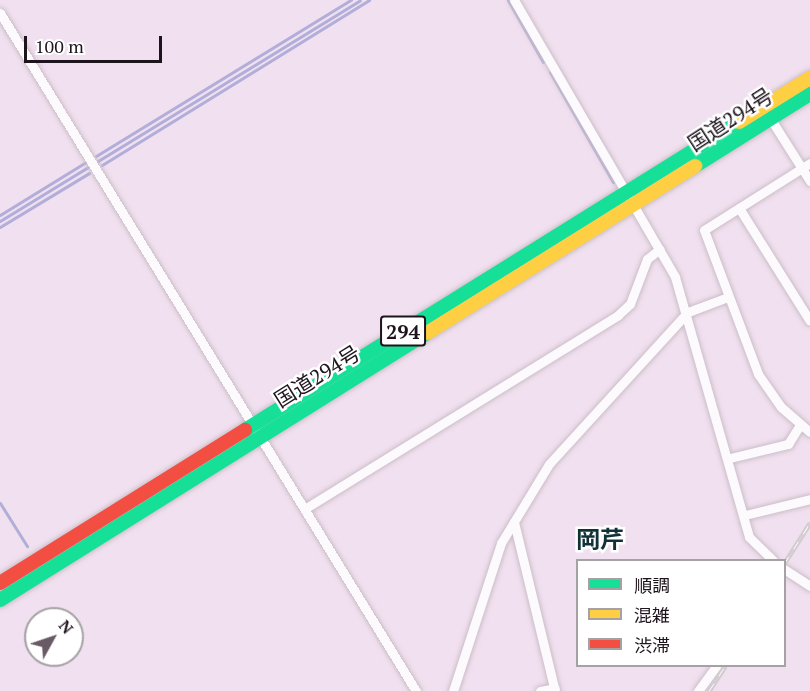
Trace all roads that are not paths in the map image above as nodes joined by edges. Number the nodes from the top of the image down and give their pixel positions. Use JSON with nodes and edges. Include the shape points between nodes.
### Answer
{"nodes":[{"id":1,"x":514,"y":0,"type":"edge"},
{"id":2,"x":0,"y":13,"type":"edge"},
{"id":3,"x":810,"y":78,"type":"edge"},
{"id":4,"x":810,"y":94,"type":"edge"},
{"id":5,"x":770,"y":118,"type":"junction"},
{"id":6,"x":806,"y":166,"type":"edge"},
{"id":7,"x":810,"y":181,"type":"edge"},
{"id":8,"x":625,"y":192,"type":"junction"},
{"id":9,"x":633,"y":205,"type":"junction"},
{"id":10,"x":739,"y":208,"type":"junction"},
{"id":11,"x":660,"y":249,"type":"junction"},
{"id":12,"x":728,"y":297,"type":"junction"},
{"id":13,"x":688,"y":312,"type":"junction"},
{"id":14,"x":810,"y":321,"type":"edge"},
{"id":15,"x":800,"y":425,"type":"junction"},
{"id":16,"x":256,"y":431,"type":"junction"},
{"id":17,"x":810,"y":432,"type":"edge"},
{"id":18,"x":730,"y":458,"type":"junction"},
{"id":19,"x":810,"y":499,"type":"edge"},
{"id":20,"x":306,"y":508,"type":"junction"},
{"id":21,"x":745,"y":515,"type":"junction"},
{"id":22,"x":514,"y":522,"type":"junction"},
{"id":23,"x":771,"y":559,"type":"edge"},
{"id":24,"x":786,"y":570,"type":"edge"},
{"id":25,"x":0,"y":583,"type":"edge"},
{"id":26,"x":810,"y":586,"type":"edge"},
{"id":27,"x":0,"y":600,"type":"edge"},
{"id":28,"x":715,"y":667,"type":"edge"},
{"id":29,"x":555,"y":690,"type":"edge"},
{"id":30,"x":416,"y":691,"type":"edge"},
{"id":31,"x":453,"y":691,"type":"edge"},
{"id":32,"x":540,"y":691,"type":"edge"},
{"id":33,"x":698,"y":691,"type":"edge"}],
"edges":[{"from":1,"to":8,"type":"street"},
{"from":2,"to":16,"type":"street"},
{"from":3,"to":8,"type":"highway","name":"国道294号","number":"294"},
{"from":4,"to":5,"type":"highway","name":"国道294号","number":"294"},
{"from":5,"to":6,"type":"street"},
{"from":5,"to":9,"type":"highway","name":"国道294号","number":"294"},
{"from":6,"to":7,"type":"street"},
{"from":6,"to":10,"type":"street"},
{"from":8,"to":9,"type":"street"},
{"from":8,"to":16,"type":"highway","name":"国道294号","number":"294"},
{"from":9,"to":11,"type":"street"},
{"from":9,"to":16,"type":"highway","name":"国道294号","number":"294"},
{"from":10,"to":12,"type":"street","via":[[704,230]]},
{"from":10,"to":14,"type":"street"},
{"from":11,"to":13,"type":"street"},
{"from":11,"to":20,"type":"street","via":[[647,259],[630,304],[618,315]]},
{"from":12,"to":13,"type":"street"},
{"from":12,"to":15,"type":"street","via":[[758,374]]},
{"from":13,"to":18,"type":"street"},
{"from":13,"to":22,"type":"street","via":[[549,464]]},
{"from":15,"to":17,"type":"street"},
{"from":15,"to":18,"type":"street","via":[[788,444]]},
{"from":16,"to":20,"type":"street"},
{"from":16,"to":25,"type":"highway","name":"国道294号","number":"294"},
{"from":16,"to":27,"type":"highway","name":"国道294号","number":"294"},
{"from":18,"to":21,"type":"street"},
{"from":19,"to":21,"type":"street"},
{"from":20,"to":30,"type":"street"},
{"from":21,"to":23,"type":"street","via":[[749,537]]},
{"from":22,"to":29,"type":"street"},
{"from":22,"to":31,"type":"street","via":[[489,574]]},
{"from":24,"to":26,"type":"street"},
{"from":28,"to":33,"type":"street"},
{"from":29,"to":32,"type":"street"}]}
